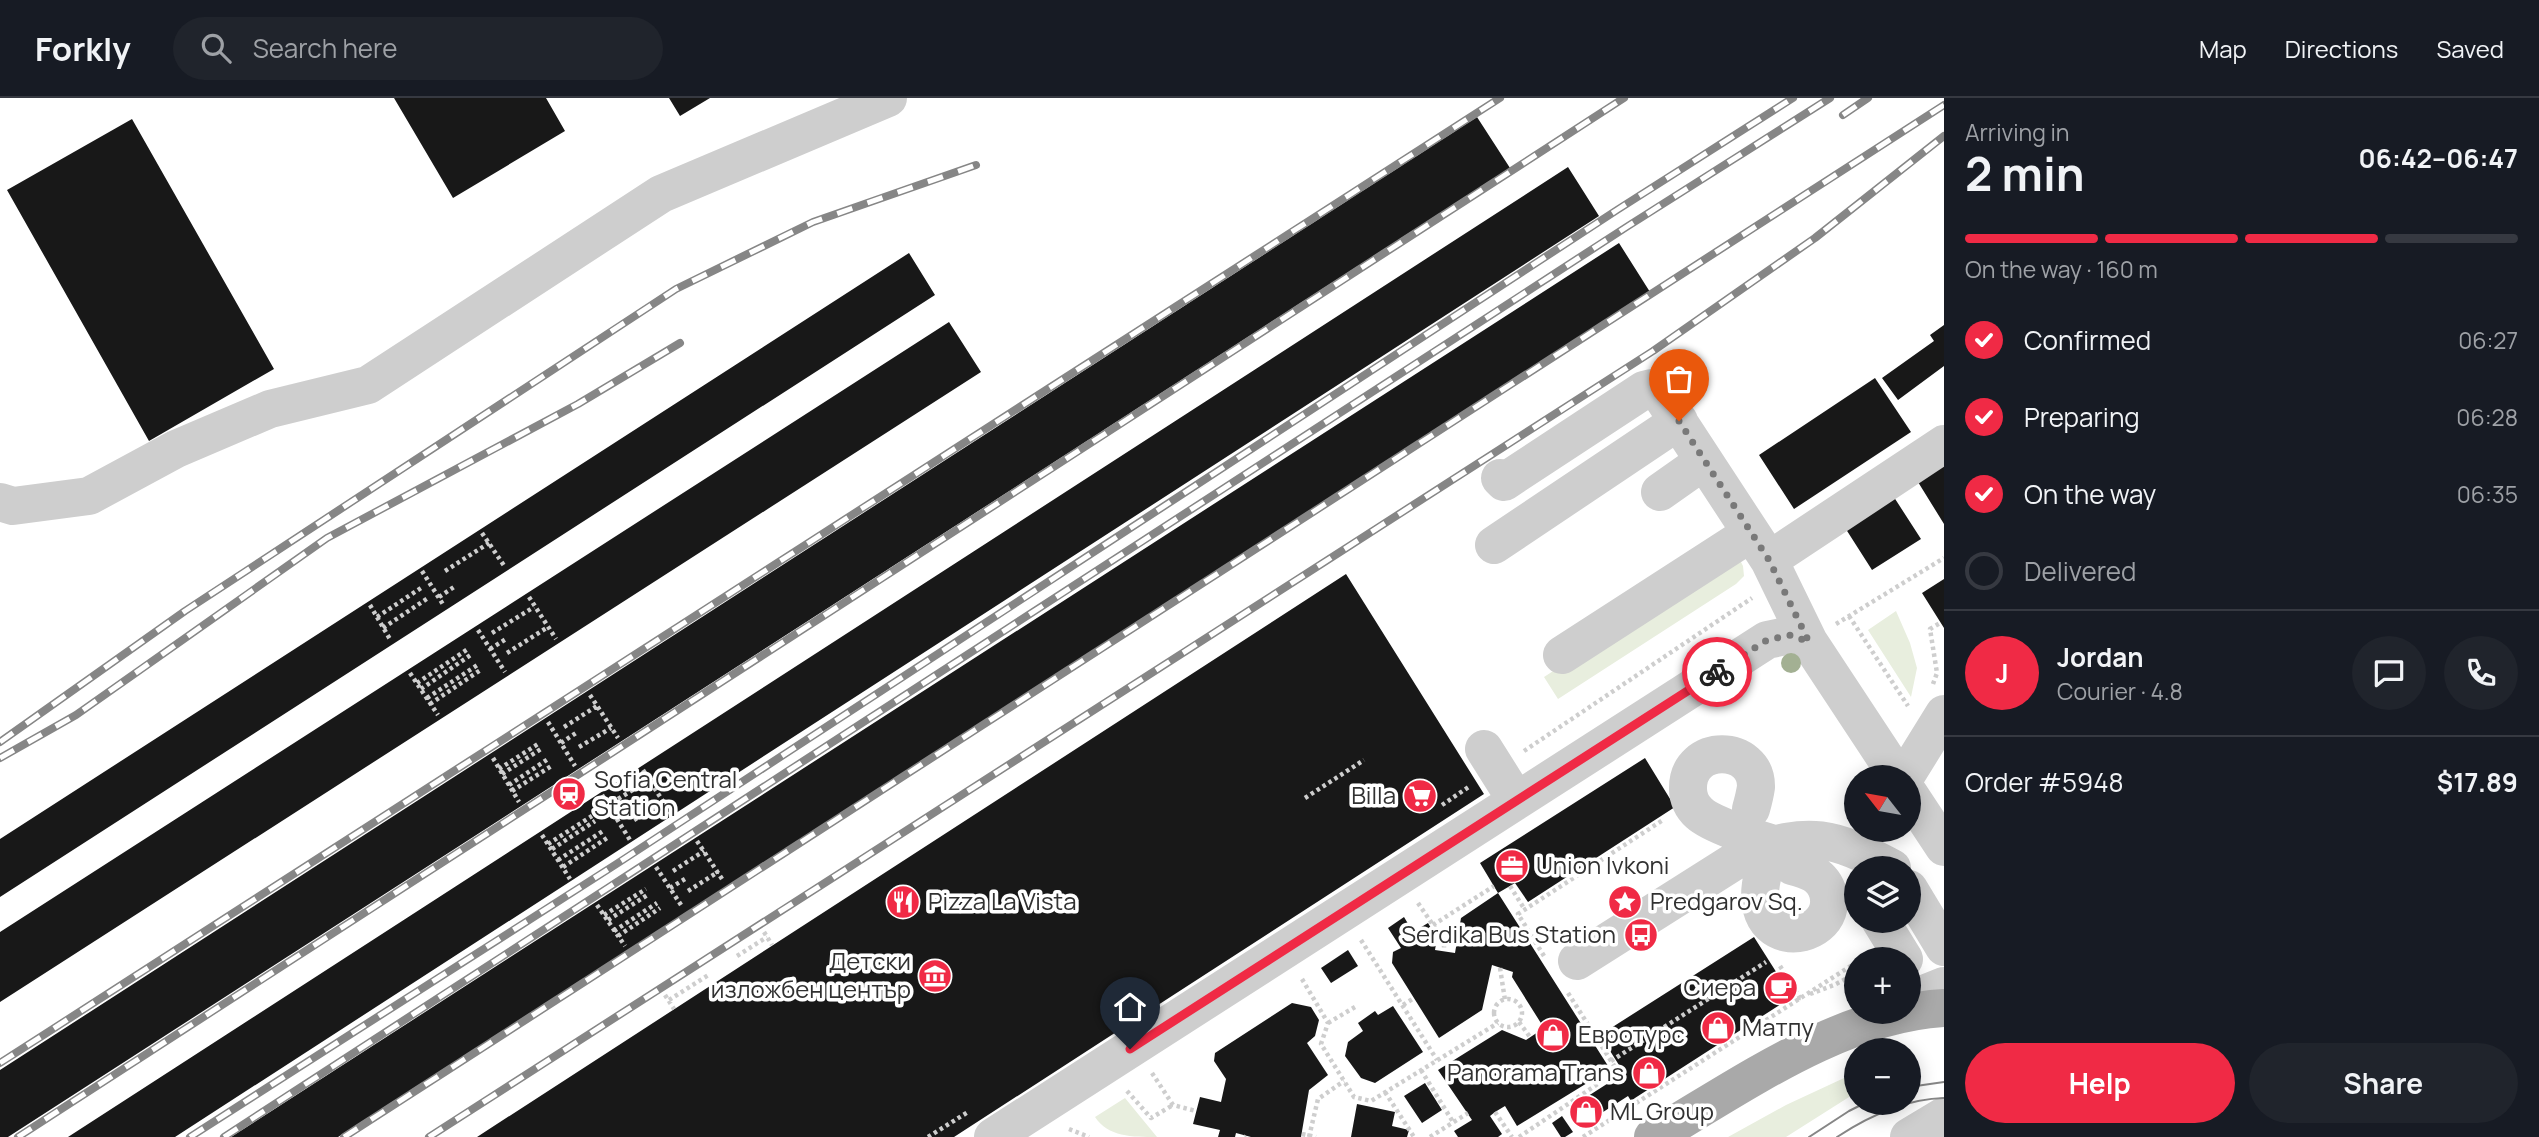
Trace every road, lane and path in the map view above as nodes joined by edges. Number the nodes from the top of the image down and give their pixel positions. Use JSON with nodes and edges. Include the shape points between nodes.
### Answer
{"nodes":[{"id":1,"x":888,"y":98,"type":"edge"},
{"id":2,"x":1679,"y":421,"type":"junction"},
{"id":3,"x":1944,"y":444,"type":"edge"},
{"id":4,"x":1704,"y":461,"type":"junction"},
{"id":5,"x":1500,"y":478,"type":"dead end"},
{"id":6,"x":1660,"y":492,"type":"dead end"},
{"id":7,"x":0,"y":502,"type":"edge"},
{"id":8,"x":482,"y":533,"type":"dead end"},
{"id":9,"x":489,"y":543,"type":"junction"},
{"id":10,"x":1494,"y":545,"type":"dead end"},
{"id":11,"x":1760,"y":547,"type":"junction"},
{"id":12,"x":1944,"y":558,"type":"edge"},
{"id":13,"x":505,"y":567,"type":"dead end"},
{"id":14,"x":422,"y":571,"type":"dead end"},
{"id":15,"x":445,"y":572,"type":"dead end"},
{"id":16,"x":454,"y":587,"type":"dead end"},
{"id":17,"x":421,"y":588,"type":"dead end"},
{"id":18,"x":439,"y":597,"type":"junction"},
{"id":19,"x":529,"y":597,"type":"dead end"},
{"id":20,"x":428,"y":598,"type":"dead end"},
{"id":21,"x":370,"y":605,"type":"dead end"},
{"id":22,"x":444,"y":606,"type":"dead end"},
{"id":23,"x":534,"y":607,"type":"junction"},
{"id":24,"x":1849,"y":616,"type":"junction"},
{"id":25,"x":377,"y":617,"type":"junction"},
{"id":26,"x":1941,"y":623,"type":"dead end"},
{"id":27,"x":548,"y":627,"type":"junction"},
{"id":28,"x":383,"y":628,"type":"junction"},
{"id":29,"x":478,"y":630,"type":"dead end"},
{"id":30,"x":492,"y":633,"type":"dead end"},
{"id":31,"x":506,"y":639,"type":"dead end"},
{"id":32,"x":556,"y":639,"type":"dead end"},
{"id":33,"x":391,"y":641,"type":"dead end"},
{"id":34,"x":1809,"y":642,"type":"junction"},
{"id":35,"x":468,"y":649,"type":"dead end"},
{"id":36,"x":491,"y":649,"type":"junction"},
{"id":37,"x":507,"y":653,"type":"dead end"},
{"id":38,"x":472,"y":654,"type":"dead end"},
{"id":39,"x":1562,"y":655,"type":"dead end"},
{"id":40,"x":481,"y":667,"type":"dead end"},
{"id":41,"x":505,"y":672,"type":"dead end"},
{"id":42,"x":410,"y":673,"type":"dead end"},
{"id":43,"x":417,"y":682,"type":"junction"},
{"id":44,"x":421,"y":689,"type":"junction"},
{"id":45,"x":590,"y":695,"type":"dead end"},
{"id":46,"x":429,"y":701,"type":"junction"},
{"id":47,"x":597,"y":706,"type":"junction"},
{"id":48,"x":1930,"y":706,"type":"edge"},
{"id":49,"x":438,"y":715,"type":"dead end"},
{"id":50,"x":548,"y":722,"type":"dead end"},
{"id":51,"x":564,"y":727,"type":"dead end"},
{"id":52,"x":611,"y":728,"type":"junction"},
{"id":53,"x":576,"y":733,"type":"dead end"},
{"id":54,"x":618,"y":738,"type":"dead end"},
{"id":55,"x":561,"y":743,"type":"junction"},
{"id":56,"x":539,"y":746,"type":"dead end"},
{"id":57,"x":579,"y":747,"type":"dead end"},
{"id":58,"x":1484,"y":749,"type":"dead end"},
{"id":59,"x":492,"y":758,"type":"dead end"},
{"id":60,"x":548,"y":759,"type":"dead end"},
{"id":61,"x":1364,"y":760,"type":"dead end"},
{"id":62,"x":553,"y":765,"type":"dead end"},
{"id":63,"x":1890,"y":765,"type":"edge"},
{"id":64,"x":1909,"y":765,"type":"edge"},
{"id":65,"x":575,"y":766,"type":"dead end"},
{"id":66,"x":643,"y":770,"type":"dead end"},
{"id":67,"x":500,"y":772,"type":"junction"},
{"id":68,"x":649,"y":780,"type":"junction"},
{"id":69,"x":510,"y":788,"type":"junction"},
{"id":70,"x":603,"y":796,"type":"dead end"},
{"id":71,"x":1305,"y":798,"type":"dead end"},
{"id":72,"x":618,"y":799,"type":"dead end"},
{"id":73,"x":1516,"y":800,"type":"junction"},
{"id":74,"x":519,"y":802,"type":"dead end"},
{"id":75,"x":663,"y":802,"type":"junction"},
{"id":76,"x":631,"y":804,"type":"dead end"},
{"id":77,"x":1751,"y":809,"type":"dead end"},
{"id":78,"x":671,"y":814,"type":"dead end"},
{"id":79,"x":1922,"y":814,"type":"edge"},
{"id":80,"x":615,"y":815,"type":"junction"},
{"id":81,"x":1669,"y":816,"type":"dead end"},
{"id":82,"x":593,"y":819,"type":"dead end"},
{"id":83,"x":634,"y":820,"type":"dead end"},
{"id":84,"x":603,"y":831,"type":"dead end"},
{"id":85,"x":542,"y":835,"type":"dead end"},
{"id":86,"x":607,"y":838,"type":"dead end"},
{"id":87,"x":630,"y":840,"type":"dead end"},
{"id":88,"x":697,"y":841,"type":"dead end"},
{"id":89,"x":1833,"y":842,"type":"junction"},
{"id":90,"x":550,"y":847,"type":"junction"},
{"id":91,"x":1944,"y":847,"type":"edge"},
{"id":92,"x":704,"y":851,"type":"junction"},
{"id":93,"x":1783,"y":855,"type":"junction"},
{"id":94,"x":1865,"y":856,"type":"edge"},
{"id":95,"x":558,"y":860,"type":"junction"},
{"id":96,"x":1844,"y":860,"type":"edge"},
{"id":97,"x":563,"y":867,"type":"junction"},
{"id":98,"x":656,"y":867,"type":"dead end"},
{"id":99,"x":673,"y":871,"type":"dead end"},
{"id":100,"x":718,"y":872,"type":"junction"},
{"id":101,"x":685,"y":878,"type":"dead end"},
{"id":102,"x":570,"y":879,"type":"dead end"},
{"id":103,"x":724,"y":882,"type":"dead end"},
{"id":104,"x":1494,"y":886,"type":"dead end"},
{"id":105,"x":1510,"y":886,"type":"dead end"},
{"id":106,"x":670,"y":888,"type":"junction"},
{"id":107,"x":648,"y":891,"type":"dead end"},
{"id":108,"x":688,"y":891,"type":"dead end"},
{"id":109,"x":1414,"y":896,"type":"dead end"},
{"id":110,"x":597,"y":905,"type":"dead end"},
{"id":111,"x":658,"y":906,"type":"dead end"},
{"id":112,"x":683,"y":908,"type":"dead end"},
{"id":113,"x":1921,"y":909,"type":"edge"},
{"id":114,"x":1525,"y":910,"type":"junction"},
{"id":115,"x":606,"y":918,"type":"junction"},
{"id":116,"x":1433,"y":925,"type":"junction"},
{"id":117,"x":764,"y":932,"type":"dead end"},
{"id":118,"x":1356,"y":932,"type":"dead end"},
{"id":119,"x":616,"y":933,"type":"junction"},
{"id":120,"x":767,"y":937,"type":"junction"},
{"id":121,"x":772,"y":945,"type":"dead end"},
{"id":122,"x":625,"y":946,"type":"dead end"},
{"id":123,"x":1944,"y":947,"type":"edge"},
{"id":124,"x":1444,"y":951,"type":"dead end"},
{"id":125,"x":737,"y":956,"type":"dead end"},
{"id":126,"x":1774,"y":957,"type":"dead end"},
{"id":127,"x":1500,"y":968,"type":"dead end"},
{"id":128,"x":1844,"y":969,"type":"edge"},
{"id":129,"x":1297,"y":970,"type":"dead end"},
{"id":130,"x":1565,"y":972,"type":"junction"},
{"id":131,"x":710,"y":974,"type":"dead end"},
{"id":132,"x":1844,"y":980,"type":"edge"},
{"id":133,"x":1926,"y":991,"type":"edge"},
{"id":134,"x":1414,"y":998,"type":"dead end"},
{"id":135,"x":1800,"y":998,"type":"junction"},
{"id":136,"x":1505,"y":1000,"type":"junction"},
{"id":137,"x":1403,"y":1005,"type":"junction"},
{"id":138,"x":1355,"y":1007,"type":"dead end"},
{"id":139,"x":674,"y":1009,"type":"dead end"},
{"id":140,"x":1921,"y":1010,"type":"edge"},
{"id":141,"x":1518,"y":1022,"type":"junction"},
{"id":142,"x":1328,"y":1023,"type":"junction"},
{"id":143,"x":1499,"y":1023,"type":"junction"},
{"id":144,"x":1862,"y":1024,"type":"edge"},
{"id":145,"x":1530,"y":1037,"type":"dead end"},
{"id":146,"x":1437,"y":1060,"type":"junction"},
{"id":147,"x":1611,"y":1061,"type":"junction"},
{"id":148,"x":1147,"y":1065,"type":"dead end"},
{"id":149,"x":1421,"y":1070,"type":"junction"},
{"id":150,"x":1344,"y":1081,"type":"junction"},
{"id":151,"x":1120,"y":1082,"type":"dead end"},
{"id":152,"x":1385,"y":1092,"type":"junction"},
{"id":153,"x":1173,"y":1105,"type":"junction"},
{"id":154,"x":1196,"y":1111,"type":"dead end"},
{"id":155,"x":1495,"y":1112,"type":"dead end"},
{"id":156,"x":1468,"y":1113,"type":"dead end"},
{"id":157,"x":1944,"y":1116,"type":"edge"},
{"id":158,"x":1453,"y":1122,"type":"junction"},
{"id":159,"x":1302,"y":1134,"type":"dead end"},
{"id":160,"x":1309,"y":1136,"type":"edge"},
{"id":161,"x":993,"y":1137,"type":"edge"},
{"id":162,"x":1316,"y":1137,"type":"edge"},
{"id":163,"x":1414,"y":1137,"type":"edge"},
{"id":164,"x":1430,"y":1137,"type":"edge"},
{"id":165,"x":1512,"y":1137,"type":"edge"},
{"id":166,"x":1519,"y":1137,"type":"edge"},
{"id":167,"x":1583,"y":1137,"type":"edge"},
{"id":168,"x":1653,"y":1137,"type":"edge"},
{"id":169,"x":1909,"y":1137,"type":"edge"}],
"edges":[{"from":1,"to":7,"type":"lane","via":[[661,194],[368,384],[270,409],[176,449],[89,496],[13,506]]},
{"from":2,"to":4,"type":"lane"},
{"from":2,"to":5,"type":"lane","via":[[1659,392],[1644,390],[1504,482]]},
{"from":2,"to":10,"type":"lane"},
{"from":3,"to":11,"type":"lane"},
{"from":4,"to":6,"type":"lane"},
{"from":4,"to":11,"type":"lane"},
{"from":8,"to":9,"type":"path"},
{"from":9,"to":13,"type":"path"},
{"from":9,"to":15,"type":"path"},
{"from":11,"to":34,"type":"lane"},
{"from":11,"to":39,"type":"lane"},
{"from":12,"to":24,"type":"path"},
{"from":14,"to":18,"type":"path"},
{"from":16,"to":18,"type":"path"},
{"from":17,"to":25,"type":"path"},
{"from":18,"to":22,"type":"path"},
{"from":19,"to":23,"type":"path"},
{"from":20,"to":28,"type":"path"},
{"from":21,"to":25,"type":"path"},
{"from":23,"to":27,"type":"path"},
{"from":23,"to":30,"type":"path"},
{"from":24,"to":34,"type":"path"},
{"from":24,"to":48,"type":"path"},
{"from":25,"to":28,"type":"path"},
{"from":26,"to":48,"type":"path","via":[[1930,629],[1937,673]]},
{"from":27,"to":32,"type":"path"},
{"from":27,"to":37,"type":"path"},
{"from":28,"to":33,"type":"path"},
{"from":29,"to":36,"type":"path"},
{"from":31,"to":36,"type":"path"},
{"from":34,"to":63,"type":"lane"},
{"from":34,"to":73,"type":"lane","via":[[1791,635],[1767,640]]},
{"from":35,"to":43,"type":"path"},
{"from":36,"to":41,"type":"path"},
{"from":38,"to":44,"type":"path"},
{"from":40,"to":46,"type":"path"},
{"from":42,"to":43,"type":"path"},
{"from":43,"to":44,"type":"path"},
{"from":44,"to":46,"type":"path"},
{"from":45,"to":47,"type":"path"},
{"from":46,"to":49,"type":"path"},
{"from":47,"to":51,"type":"path"},
{"from":47,"to":52,"type":"path"},
{"from":48,"to":64,"type":"lane"},
{"from":50,"to":55,"type":"path"},
{"from":52,"to":54,"type":"path"},
{"from":52,"to":57,"type":"path"},
{"from":53,"to":55,"type":"path"},
{"from":55,"to":65,"type":"path"},
{"from":56,"to":67,"type":"path"},
{"from":58,"to":73,"type":"lane"},
{"from":59,"to":67,"type":"path"},
{"from":60,"to":69,"type":"path"},
{"from":61,"to":71,"type":"path"},
{"from":62,"to":69,"type":"path"},
{"from":66,"to":68,"type":"path"},
{"from":67,"to":69,"type":"path"},
{"from":68,"to":72,"type":"path"},
{"from":68,"to":75,"type":"path"},
{"from":69,"to":74,"type":"path"},
{"from":70,"to":80,"type":"path"},
{"from":73,"to":161,"type":"lane"},
{"from":75,"to":78,"type":"path"},
{"from":75,"to":83,"type":"path"},
{"from":76,"to":80,"type":"path"},
{"from":77,"to":93,"type":"lane","via":[[1755,779],[1740,758],[1715,754],[1692,770],[1689,796],[1698,812]]},
{"from":79,"to":91,"type":"lane"},
{"from":80,"to":87,"type":"path"},
{"from":81,"to":114,"type":"path"},
{"from":82,"to":90,"type":"path"},
{"from":84,"to":95,"type":"path"},
{"from":85,"to":90,"type":"path"},
{"from":86,"to":97,"type":"path"},
{"from":88,"to":92,"type":"path"},
{"from":89,"to":93,"type":"lane","via":[[1792,839]]},
{"from":89,"to":94,"type":"lane"},
{"from":89,"to":96,"type":"lane"},
{"from":90,"to":95,"type":"path"},
{"from":92,"to":99,"type":"path"},
{"from":92,"to":100,"type":"path"},
{"from":93,"to":130,"type":"lane","via":[[1746,854]]},
{"from":95,"to":97,"type":"path"},
{"from":97,"to":102,"type":"path"},
{"from":98,"to":106,"type":"path"},
{"from":100,"to":103,"type":"path"},
{"from":100,"to":108,"type":"path"},
{"from":101,"to":106,"type":"path"},
{"from":104,"to":116,"type":"path"},
{"from":105,"to":114,"type":"path"},
{"from":106,"to":112,"type":"path"},
{"from":107,"to":115,"type":"path"},
{"from":109,"to":116,"type":"path"},
{"from":110,"to":115,"type":"path"},
{"from":111,"to":119,"type":"path"},
{"from":113,"to":123,"type":"lane"},
{"from":114,"to":130,"type":"path","via":[[1518,914],[1528,935]]},
{"from":115,"to":119,"type":"path"},
{"from":116,"to":124,"type":"path","via":[[1444,941]]},
{"from":117,"to":120,"type":"path"},
{"from":118,"to":137,"type":"path"},
{"from":119,"to":122,"type":"path"},
{"from":120,"to":121,"type":"path"},
{"from":120,"to":125,"type":"path"},
{"from":126,"to":147,"type":"path"},
{"from":127,"to":136,"type":"path"},
{"from":128,"to":135,"type":"path"},
{"from":129,"to":142,"type":"path"},
{"from":130,"to":147,"type":"path","via":[[1592,1035]]},
{"from":131,"to":139,"type":"path","via":[[667,998]]},
{"from":132,"to":135,"type":"path"},
{"from":133,"to":140,"type":"main road","via":[[1929,1009]]},
{"from":134,"to":137,"type":"path"},
{"from":135,"to":167,"type":"path"},
{"from":136,"to":141,"type":"path","via":[[1515,1001],[1521,1008]]},
{"from":136,"to":143,"type":"path","via":[[1495,1011]]},
{"from":137,"to":146,"type":"path"},
{"from":138,"to":142,"type":"path"},
{"from":141,"to":143,"type":"path","via":[[1509,1027]]},
{"from":141,"to":145,"type":"path"},
{"from":142,"to":150,"type":"path","via":[[1321,1044]]},
{"from":143,"to":146,"type":"path"},
{"from":144,"to":168,"type":"main road","via":[[1790,1058]]},
{"from":146,"to":149,"type":"path"},
{"from":147,"to":166,"type":"path","via":[[1619,1073]]},
{"from":148,"to":153,"type":"path"},
{"from":149,"to":152,"type":"path"},
{"from":149,"to":158,"type":"path"},
{"from":150,"to":152,"type":"path","via":[[1354,1097],[1371,1101]]},
{"from":150,"to":160,"type":"path","via":[[1318,1099]]},
{"from":151,"to":153,"type":"path","via":[[1151,1118]]},
{"from":152,"to":163,"type":"path"},
{"from":153,"to":154,"type":"path"},
{"from":155,"to":165,"type":"path"},
{"from":156,"to":158,"type":"path"},
{"from":157,"to":169,"type":"lane"},
{"from":158,"to":164,"type":"path"},
{"from":159,"to":160,"type":"path"},
{"from":160,"to":162,"type":"path"}]}
